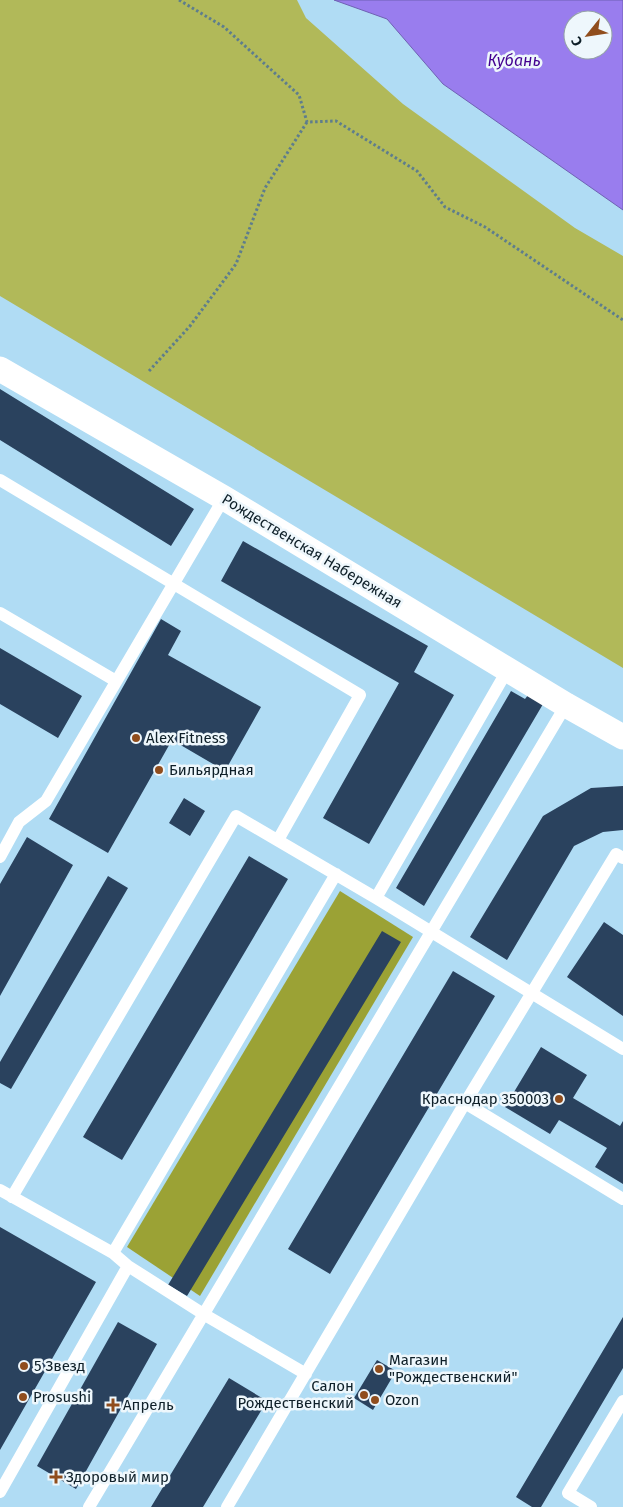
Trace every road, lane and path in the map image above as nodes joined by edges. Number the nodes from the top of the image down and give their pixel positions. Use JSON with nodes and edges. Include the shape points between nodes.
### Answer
{"nodes":[{"id":1,"x":179,"y":0,"type":"edge"},
{"id":2,"x":307,"y":122,"type":"junction"},
{"id":3,"x":623,"y":320,"type":"edge"},
{"id":4,"x":0,"y":369,"type":"edge"},
{"id":5,"x":149,"y":371,"type":"dead end"},
{"id":6,"x":0,"y":480,"type":"edge"},
{"id":7,"x":224,"y":498,"type":"junction"},
{"id":8,"x":173,"y":584,"type":"junction"},
{"id":9,"x":0,"y":613,"type":"edge"},
{"id":10,"x":508,"y":669,"type":"junction"},
{"id":11,"x":116,"y":681,"type":"junction"},
{"id":12,"x":566,"y":705,"type":"junction"},
{"id":13,"x":623,"y":737,"type":"edge"},
{"id":14,"x":278,"y":840,"type":"junction"},
{"id":15,"x":0,"y":857,"type":"edge"},
{"id":16,"x":623,"y":858,"type":"edge"},
{"id":17,"x":336,"y":874,"type":"junction"},
{"id":18,"x":376,"y":898,"type":"junction"},
{"id":19,"x":430,"y":931,"type":"junction"},
{"id":20,"x":531,"y":993,"type":"junction"},
{"id":21,"x":623,"y":1049,"type":"edge"},
{"id":22,"x":464,"y":1103,"type":"junction"},
{"id":23,"x":0,"y":1190,"type":"edge"},
{"id":24,"x":12,"y":1197,"type":"junction"},
{"id":25,"x":623,"y":1199,"type":"edge"},
{"id":26,"x":113,"y":1253,"type":"junction"},
{"id":27,"x":128,"y":1266,"type":"junction"},
{"id":28,"x":205,"y":1314,"type":"junction"},
{"id":29,"x":306,"y":1374,"type":"junction"},
{"id":30,"x":623,"y":1401,"type":"edge"},
{"id":31,"x":0,"y":1492,"type":"edge"},
{"id":32,"x":89,"y":1507,"type":"edge"},
{"id":33,"x":227,"y":1507,"type":"edge"},
{"id":34,"x":591,"y":1507,"type":"edge"}],
"edges":[{"from":1,"to":2,"type":"path","via":[[224,26],[299,95]]},
{"from":2,"to":3,"type":"path","via":[[336,121],[417,171],[445,207],[485,227]]},
{"from":2,"to":5,"type":"path","via":[[265,188],[236,264],[190,326]]},
{"from":4,"to":7,"type":"street","name":"Рождественская Набережная"},
{"from":6,"to":8,"type":"lane"},
{"from":7,"to":8,"type":"lane"},
{"from":7,"to":10,"type":"street","name":"Рождественская Набережная"},
{"from":8,"to":11,"type":"lane"},
{"from":8,"to":14,"type":"lane","via":[[360,694]]},
{"from":9,"to":11,"type":"lane"},
{"from":10,"to":12,"type":"street","name":"Рождественская Набережная"},
{"from":10,"to":18,"type":"lane"},
{"from":11,"to":15,"type":"lane","via":[[46,801],[19,822]]},
{"from":12,"to":13,"type":"street","name":"Рождественская Набережная"},
{"from":12,"to":19,"type":"lane"},
{"from":14,"to":17,"type":"lane"},
{"from":14,"to":24,"type":"lane","via":[[236,816]]},
{"from":16,"to":20,"type":"lane","via":[[616,854]]},
{"from":17,"to":18,"type":"lane"},
{"from":17,"to":26,"type":"lane"},
{"from":18,"to":19,"type":"lane"},
{"from":19,"to":20,"type":"lane"},
{"from":19,"to":28,"type":"lane"},
{"from":20,"to":21,"type":"lane"},
{"from":20,"to":22,"type":"lane"},
{"from":22,"to":25,"type":"lane"},
{"from":22,"to":29,"type":"lane"},
{"from":23,"to":24,"type":"lane"},
{"from":24,"to":26,"type":"lane"},
{"from":26,"to":27,"type":"lane"},
{"from":27,"to":28,"type":"lane"},
{"from":27,"to":31,"type":"lane"},
{"from":28,"to":29,"type":"lane"},
{"from":28,"to":32,"type":"lane"},
{"from":29,"to":33,"type":"lane"},
{"from":30,"to":34,"type":"lane","via":[[568,1493]]}]}
